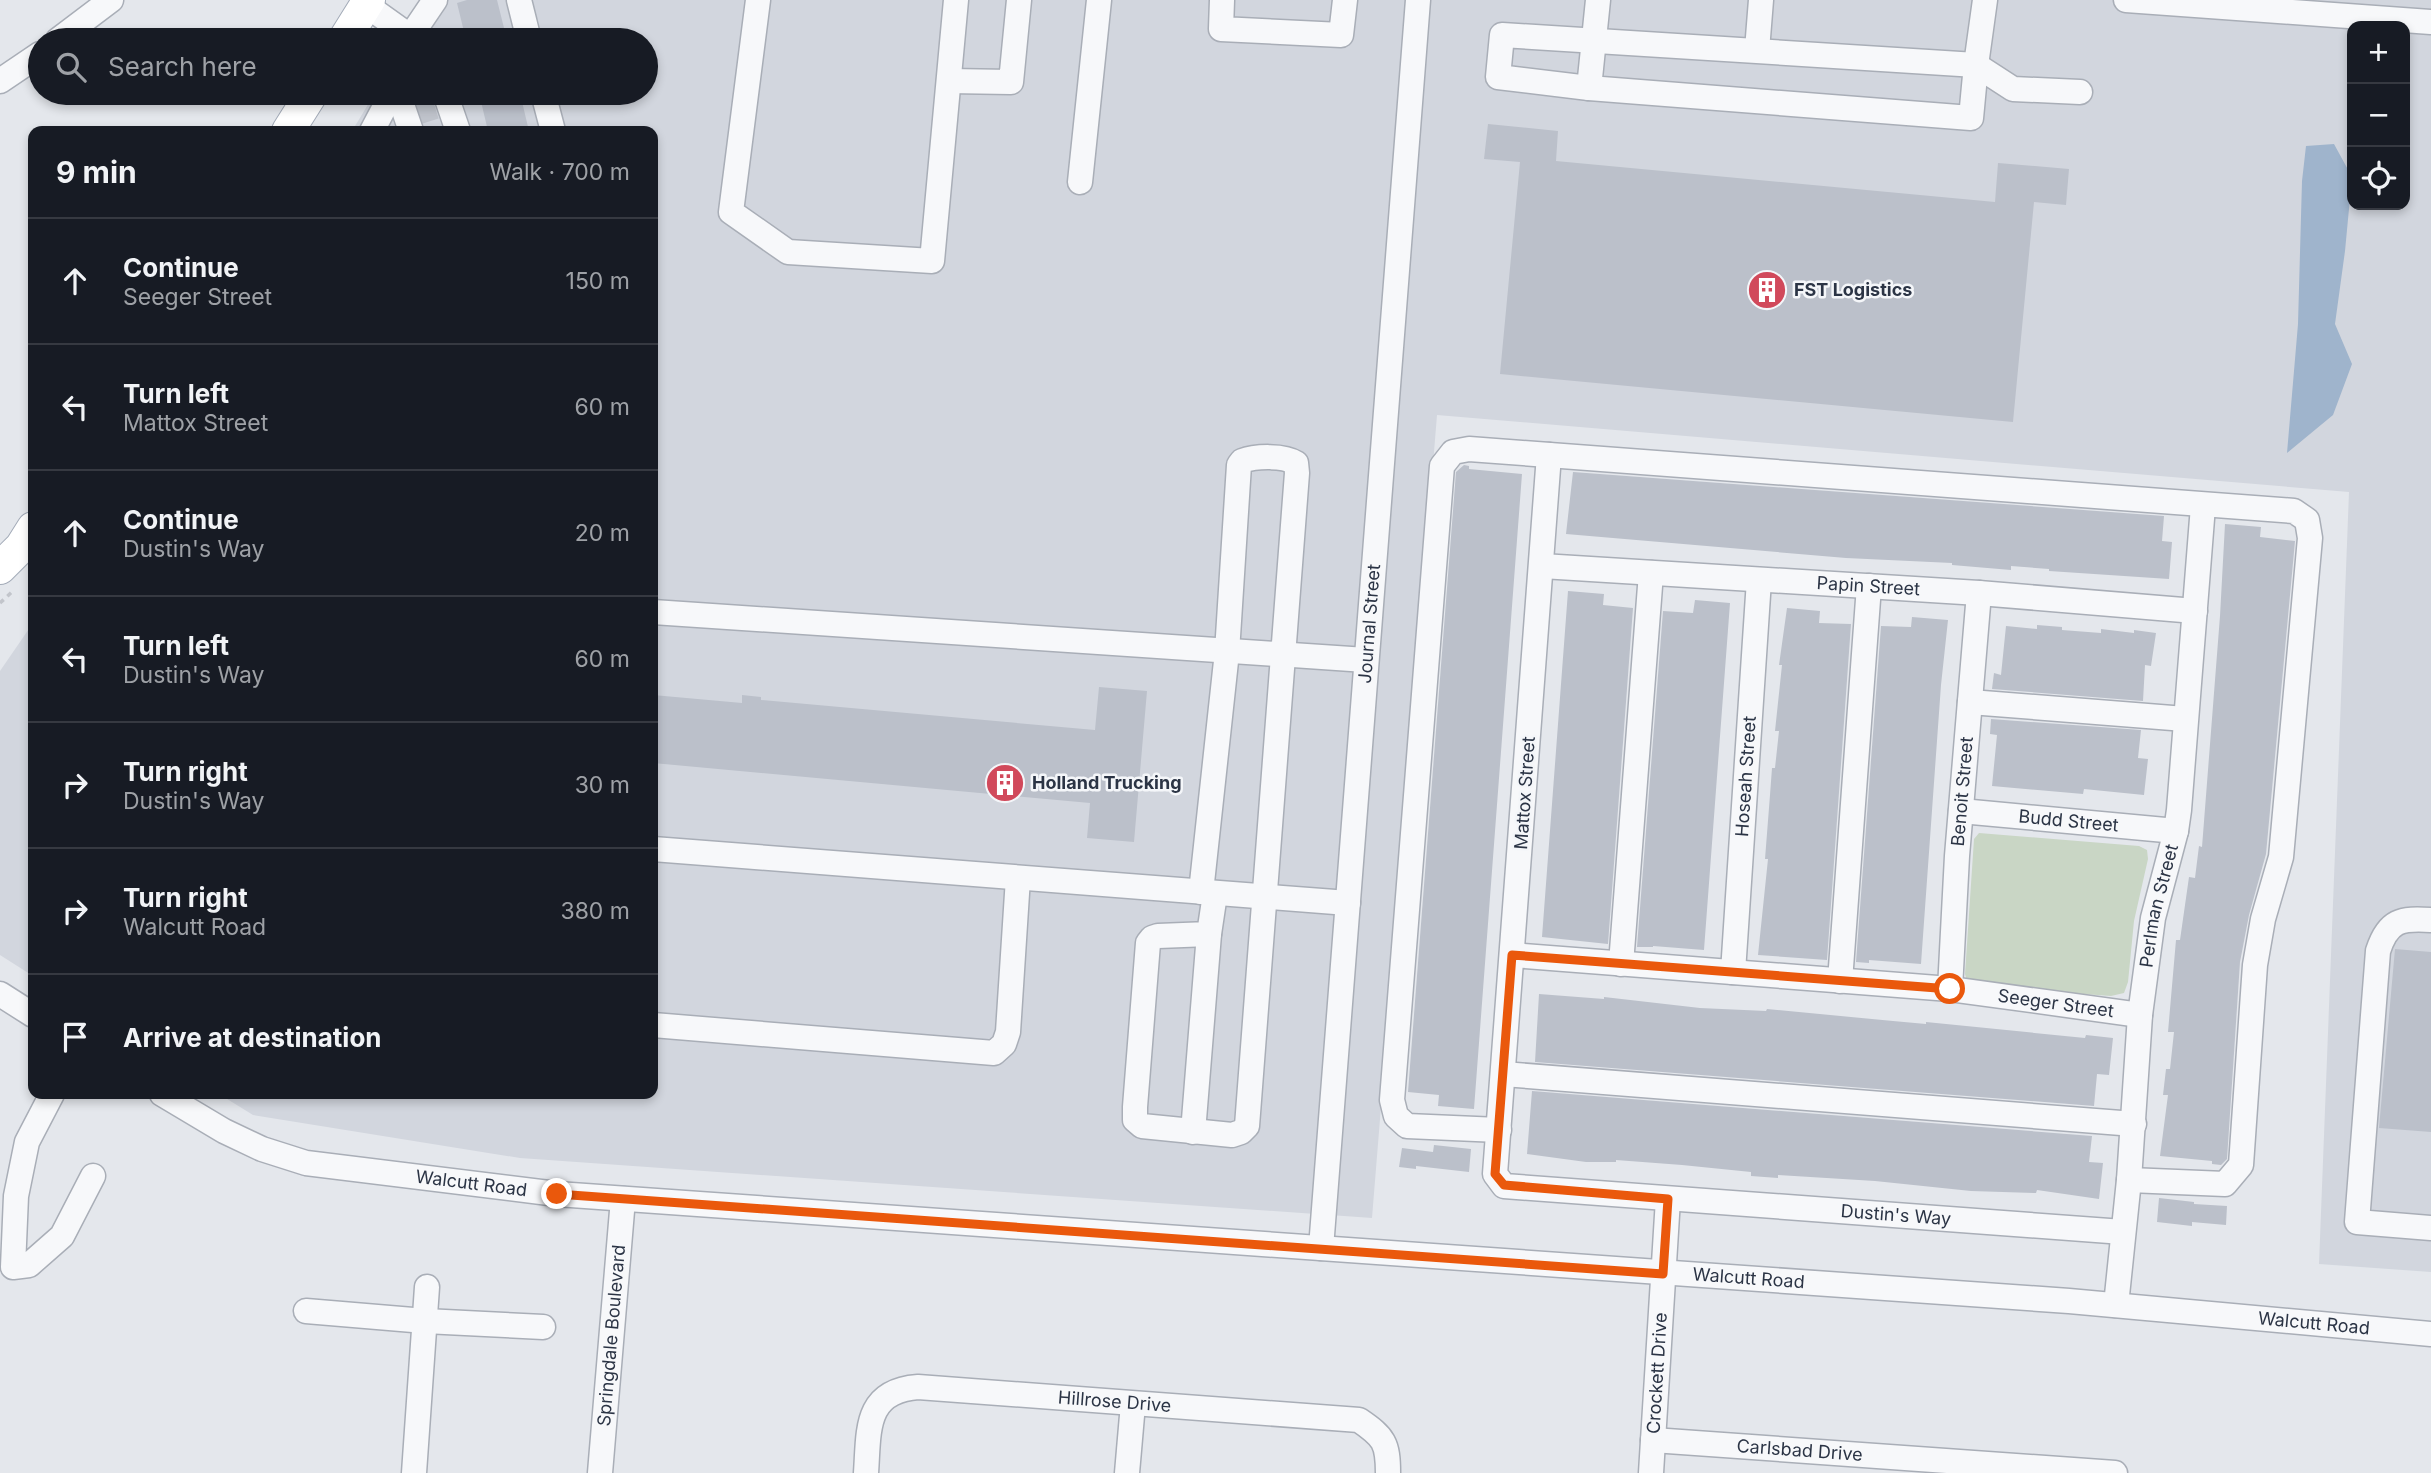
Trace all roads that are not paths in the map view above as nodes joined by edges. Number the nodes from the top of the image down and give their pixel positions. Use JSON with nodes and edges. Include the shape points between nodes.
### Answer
{"nodes":[{"id":1,"x":111,"y":0,"type":"edge"},
{"id":2,"x":435,"y":0,"type":"edge"},
{"id":3,"x":519,"y":0,"type":"edge"},
{"id":4,"x":758,"y":0,"type":"edge"},
{"id":5,"x":956,"y":0,"type":"edge"},
{"id":6,"x":1019,"y":0,"type":"edge"},
{"id":7,"x":1099,"y":0,"type":"edge"},
{"id":8,"x":1223,"y":0,"type":"edge"},
{"id":9,"x":1345,"y":0,"type":"edge"},
{"id":10,"x":1418,"y":0,"type":"edge"},
{"id":11,"x":1598,"y":0,"type":"edge"},
{"id":12,"x":1761,"y":0,"type":"edge"},
{"id":13,"x":1985,"y":0,"type":"edge"},
{"id":14,"x":2126,"y":0,"type":"edge"},
{"id":15,"x":367,"y":3,"type":"edge"},
{"id":16,"x":2358,"y":8,"type":"edge"},
{"id":17,"x":2431,"y":22,"type":"edge"},
{"id":18,"x":74,"y":28,"type":"edge"},
{"id":19,"x":351,"y":28,"type":"edge"},
{"id":20,"x":398,"y":28,"type":"edge"},
{"id":21,"x":418,"y":28,"type":"edge"},
{"id":22,"x":526,"y":28,"type":"edge"},
{"id":23,"x":1593,"y":42,"type":"junction"},
{"id":24,"x":1756,"y":50,"type":"junction"},
{"id":25,"x":28,"y":62,"type":"edge"},
{"id":26,"x":1976,"y":65,"type":"junction"},
{"id":27,"x":0,"y":81,"type":"edge"},
{"id":28,"x":948,"y":81,"type":"junction"},
{"id":29,"x":1589,"y":88,"type":"junction"},
{"id":30,"x":2080,"y":92,"type":"dead end"},
{"id":31,"x":304,"y":105,"type":"edge"},
{"id":32,"x":386,"y":105,"type":"edge"},
{"id":33,"x":544,"y":105,"type":"edge"},
{"id":34,"x":423,"y":108,"type":"edge"},
{"id":35,"x":291,"y":126,"type":"edge"},
{"id":36,"x":375,"y":126,"type":"edge"},
{"id":37,"x":449,"y":126,"type":"edge"},
{"id":38,"x":545,"y":126,"type":"edge"},
{"id":39,"x":1080,"y":182,"type":"dead end"},
{"id":40,"x":1549,"y":454,"type":"junction"},
{"id":41,"x":2203,"y":506,"type":"junction"},
{"id":42,"x":28,"y":536,"type":"edge"},
{"id":43,"x":1542,"y":566,"type":"junction"},
{"id":44,"x":0,"y":568,"type":"edge"},
{"id":45,"x":1651,"y":573,"type":"junction"},
{"id":46,"x":1759,"y":580,"type":"junction"},
{"id":47,"x":1869,"y":586,"type":"junction"},
{"id":48,"x":1979,"y":593,"type":"junction"},
{"id":49,"x":2195,"y":611,"type":"junction"},
{"id":50,"x":658,"y":612,"type":"edge"},
{"id":51,"x":1227,"y":652,"type":"junction"},
{"id":52,"x":1285,"y":655,"type":"junction"},
{"id":53,"x":1366,"y":660,"type":"junction"},
{"id":54,"x":1970,"y":702,"type":"junction"},
{"id":55,"x":2185,"y":719,"type":"junction"},
{"id":56,"x":1961,"y":811,"type":"junction"},
{"id":57,"x":2176,"y":831,"type":"junction"},
{"id":58,"x":658,"y":849,"type":"edge"},
{"id":59,"x":1018,"y":878,"type":"junction"},
{"id":60,"x":1208,"y":893,"type":"junction"},
{"id":61,"x":1265,"y":897,"type":"junction"},
{"id":62,"x":1348,"y":904,"type":"junction"},
{"id":63,"x":2431,"y":920,"type":"edge"},
{"id":64,"x":1209,"y":934,"type":"junction"},
{"id":65,"x":1512,"y":955,"type":"junction"},
{"id":66,"x":1621,"y":964,"type":"junction"},
{"id":67,"x":1733,"y":972,"type":"junction"},
{"id":68,"x":1840,"y":981,"type":"junction"},
{"id":69,"x":1950,"y":989,"type":"junction"},
{"id":70,"x":0,"y":994,"type":"edge"},
{"id":71,"x":28,"y":1011,"type":"edge"},
{"id":72,"x":2140,"y":1015,"type":"junction"},
{"id":73,"x":658,"y":1025,"type":"edge"},
{"id":74,"x":1503,"y":1074,"type":"junction"},
{"id":75,"x":49,"y":1099,"type":"edge"},
{"id":76,"x":170,"y":1099,"type":"edge"},
{"id":77,"x":2134,"y":1124,"type":"junction"},
{"id":78,"x":1499,"y":1130,"type":"junction"},
{"id":79,"x":1193,"y":1132,"type":"junction"},
{"id":80,"x":93,"y":1176,"type":"dead end"},
{"id":81,"x":2129,"y":1180,"type":"junction"},
{"id":82,"x":623,"y":1199,"type":"junction"},
{"id":83,"x":1668,"y":1199,"type":"junction"},
{"id":84,"x":2431,"y":1228,"type":"edge"},
{"id":85,"x":2123,"y":1232,"type":"junction"},
{"id":86,"x":1321,"y":1248,"type":"junction"},
{"id":87,"x":1663,"y":1274,"type":"junction"},
{"id":88,"x":427,"y":1287,"type":"dead end"},
{"id":89,"x":2116,"y":1305,"type":"junction"},
{"id":90,"x":306,"y":1311,"type":"dead end"},
{"id":91,"x":425,"y":1321,"type":"junction"},
{"id":92,"x":544,"y":1327,"type":"dead end"},
{"id":93,"x":2431,"y":1334,"type":"edge"},
{"id":94,"x":1133,"y":1404,"type":"junction"},
{"id":95,"x":1653,"y":1440,"type":"junction"},
{"id":96,"x":414,"y":1473,"type":"edge"},
{"id":97,"x":600,"y":1473,"type":"edge"},
{"id":98,"x":866,"y":1473,"type":"edge"},
{"id":99,"x":1127,"y":1473,"type":"edge"},
{"id":100,"x":1388,"y":1473,"type":"edge"},
{"id":101,"x":1651,"y":1473,"type":"edge"},
{"id":102,"x":2115,"y":1473,"type":"edge"}],
"edges":[{"from":1,"to":18,"type":"street"},
{"from":2,"to":21,"type":"street"},
{"from":3,"to":22,"type":"street"},
{"from":4,"to":28,"type":"street","via":[[731,212],[788,252],[932,261]]},
{"from":5,"to":28,"type":"street"},
{"from":6,"to":28,"type":"street","via":[[1011,82]]},
{"from":7,"to":39,"type":"street"},
{"from":8,"to":9,"type":"street","via":[[1221,29],[1341,35]]},
{"from":10,"to":53,"type":"street","name":"Journal Street"},
{"from":11,"to":23,"type":"street"},
{"from":12,"to":24,"type":"street"},
{"from":13,"to":26,"type":"street"},
{"from":14,"to":16,"type":"street"},
{"from":15,"to":19,"type":"main road"},
{"from":15,"to":20,"type":"street"},
{"from":16,"to":17,"type":"street"},
{"from":23,"to":24,"type":"street"},
{"from":23,"to":29,"type":"street"},
{"from":23,"to":29,"type":"street","via":[[1502,35],[1498,77]]},
{"from":24,"to":26,"type":"street"},
{"from":25,"to":27,"type":"street"},
{"from":26,"to":29,"type":"street","via":[[1971,118]]},
{"from":26,"to":30,"type":"street","via":[[2013,89]]},
{"from":31,"to":35,"type":"main road"},
{"from":32,"to":36,"type":"street"},
{"from":33,"to":38,"type":"street"},
{"from":34,"to":37,"type":"street"},
{"from":40,"to":41,"type":"street"},
{"from":40,"to":43,"type":"street","name":"Mattox Street"},
{"from":40,"to":78,"type":"street","via":[[1469,449],[1453,452],[1442,466],[1392,1101],[1396,1116],[1407,1126]]},
{"from":41,"to":49,"type":"street","name":"Perlman Street"},
{"from":41,"to":81,"type":"street","via":[[2294,512],[2307,520],[2310,538],[2281,857],[2255,965],[2241,1165],[2225,1184]]},
{"from":42,"to":44,"type":"main road"},
{"from":43,"to":45,"type":"street","name":"Papin Street"},
{"from":43,"to":65,"type":"street","name":"Mattox Street"},
{"from":45,"to":46,"type":"street","name":"Papin Street"},
{"from":45,"to":66,"type":"street"},
{"from":46,"to":47,"type":"street","name":"Papin Street"},
{"from":46,"to":67,"type":"street","name":"Hoseah Street"},
{"from":47,"to":48,"type":"street","name":"Papin Street"},
{"from":47,"to":68,"type":"street"},
{"from":48,"to":49,"type":"street","name":"Papin Street"},
{"from":48,"to":54,"type":"street","name":"Benoit Street"},
{"from":49,"to":55,"type":"street","name":"Perlman Street"},
{"from":50,"to":51,"type":"street"},
{"from":51,"to":52,"type":"street"},
{"from":51,"to":52,"type":"street","via":[[1239,465],[1250,458],[1290,459],[1296,463],[1297,473]]},
{"from":51,"to":60,"type":"street"},
{"from":52,"to":53,"type":"street"},
{"from":52,"to":61,"type":"street"},
{"from":53,"to":62,"type":"street","name":"Journal Street"},
{"from":54,"to":55,"type":"street"},
{"from":54,"to":56,"type":"street","name":"Benoit Street"},
{"from":55,"to":57,"type":"street","name":"Perlman Street"},
{"from":56,"to":57,"type":"street","name":"Budd Street"},
{"from":56,"to":69,"type":"street","name":"Benoit Street"},
{"from":57,"to":72,"type":"street","name":"Perlman Street","via":[[2153,918]]},
{"from":58,"to":59,"type":"street"},
{"from":59,"to":60,"type":"street"},
{"from":59,"to":73,"type":"street","via":[[1008,1032],[994,1053]]},
{"from":60,"to":61,"type":"street"},
{"from":60,"to":64,"type":"street"},
{"from":61,"to":62,"type":"street"},
{"from":61,"to":79,"type":"street","via":[[1247,1126],[1231,1135]]},
{"from":62,"to":86,"type":"street","name":"Journal Street"},
{"from":63,"to":84,"type":"street","via":[[2412,918],[2395,923],[2383,936],[2378,951],[2357,1222]]},
{"from":64,"to":79,"type":"street"},
{"from":64,"to":79,"type":"street","via":[[1158,936],[1148,943],[1135,1120],[1142,1126]]},
{"from":65,"to":66,"type":"street","name":"Seeger Street"},
{"from":65,"to":74,"type":"street","name":"Mattox Street"},
{"from":66,"to":67,"type":"street","name":"Seeger Street"},
{"from":67,"to":68,"type":"street","name":"Seeger Street"},
{"from":68,"to":69,"type":"street","name":"Seeger Street"},
{"from":69,"to":72,"type":"street","name":"Seeger Street"},
{"from":70,"to":71,"type":"street"},
{"from":72,"to":77,"type":"street","name":"Perlman Street"},
{"from":74,"to":77,"type":"street"},
{"from":74,"to":78,"type":"street","name":"Mattox Street"},
{"from":75,"to":80,"type":"street","via":[[27,1142],[16,1196],[13,1267],[29,1265],[62,1236]]},
{"from":76,"to":82,"type":"street","name":"Walcutt Road","via":[[262,1149],[306,1163]]},
{"from":77,"to":81,"type":"street","name":"Perlman Street"},
{"from":78,"to":83,"type":"street","name":"Dustin's Way","via":[[1495,1174],[1504,1185]]},
{"from":81,"to":85,"type":"street","name":"Perlman Street"},
{"from":82,"to":86,"type":"street","name":"Walcutt Road"},
{"from":82,"to":97,"type":"street","name":"Springdale Boulevard"},
{"from":83,"to":85,"type":"street","name":"Dustin's Way"},
{"from":83,"to":87,"type":"street"},
{"from":85,"to":89,"type":"street","name":"Perlman Street"},
{"from":86,"to":87,"type":"street","name":"Walcutt Road"},
{"from":87,"to":89,"type":"street","name":"Walcutt Road"},
{"from":87,"to":95,"type":"street","name":"Crockett Drive"},
{"from":88,"to":91,"type":"street"},
{"from":89,"to":93,"type":"street","name":"Walcutt Road"},
{"from":90,"to":91,"type":"street"},
{"from":91,"to":92,"type":"street"},
{"from":91,"to":96,"type":"street"},
{"from":94,"to":98,"type":"street","name":"Hillrose Drive","via":[[900,1388],[873,1412]]},
{"from":94,"to":99,"type":"street"},
{"from":94,"to":100,"type":"street","name":"Hillrose Drive","via":[[1359,1420],[1379,1434],[1388,1453]]},
{"from":95,"to":101,"type":"street","name":"Crockett Drive"},
{"from":95,"to":102,"type":"street","name":"Carlsbad Drive"}]}
